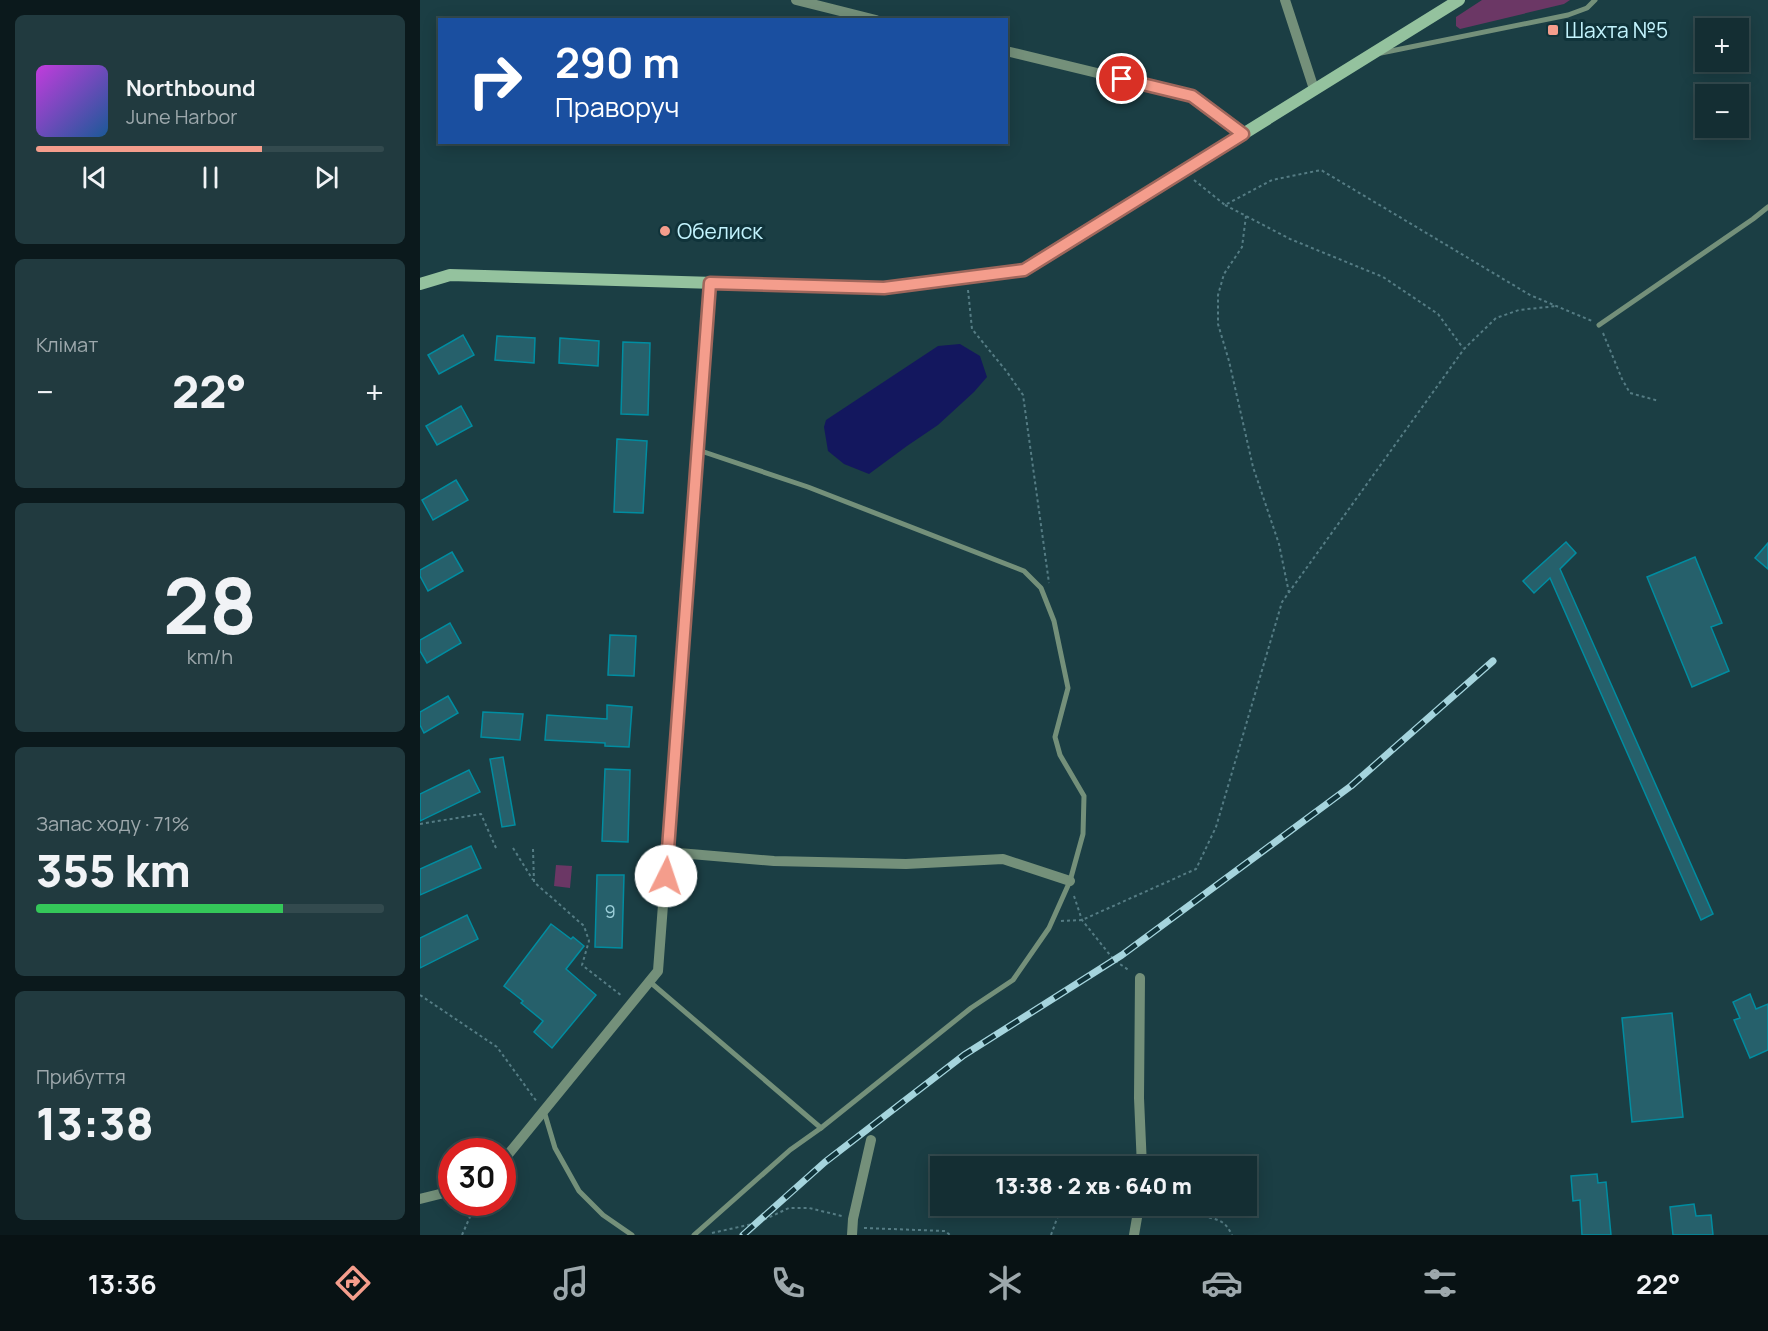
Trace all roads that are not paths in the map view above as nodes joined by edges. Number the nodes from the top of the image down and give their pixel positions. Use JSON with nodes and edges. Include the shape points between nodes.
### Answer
{"nodes":[{"id":1,"x":796,"y":0,"type":"edge"},
{"id":2,"x":1285,"y":0,"type":"edge"},
{"id":3,"x":1459,"y":0,"type":"edge"},
{"id":4,"x":1595,"y":0,"type":"edge"},
{"id":5,"x":868,"y":18,"type":"edge"},
{"id":6,"x":1008,"y":51,"type":"edge"},
{"id":7,"x":1370,"y":55,"type":"junction"},
{"id":8,"x":1314,"y":90,"type":"junction"},
{"id":9,"x":1243,"y":134,"type":"junction"},
{"id":10,"x":1768,"y":207,"type":"edge"},
{"id":11,"x":710,"y":283,"type":"junction"},
{"id":12,"x":420,"y":284,"type":"edge"},
{"id":13,"x":1599,"y":325,"type":"road end"},
{"id":14,"x":698,"y":449,"type":"junction"},
{"id":15,"x":667,"y":852,"type":"junction"},
{"id":16,"x":1070,"y":881,"type":"junction"},
{"id":17,"x":1140,"y":978,"type":"road end"},
{"id":18,"x":650,"y":982,"type":"junction"},
{"id":19,"x":544,"y":1112,"type":"junction"},
{"id":20,"x":821,"y":1128,"type":"junction"},
{"id":21,"x":871,"y":1140,"type":"dead end"},
{"id":22,"x":516,"y":1145,"type":"edge"},
{"id":23,"x":1142,"y":1156,"type":"edge"},
{"id":24,"x":438,"y":1194,"type":"edge"},
{"id":25,"x":420,"y":1199,"type":"edge"},
{"id":26,"x":1138,"y":1216,"type":"edge"},
{"id":27,"x":852,"y":1227,"type":"edge"},
{"id":28,"x":632,"y":1235,"type":"edge"},
{"id":29,"x":694,"y":1235,"type":"edge"},
{"id":30,"x":1134,"y":1235,"type":"edge"}],
"edges":[{"from":1,"to":5,"type":"street"},
{"from":2,"to":8,"type":"street"},
{"from":3,"to":7,"type":"street"},
{"from":4,"to":7,"type":"lane","via":[[1587,8],[1568,15]]},
{"from":6,"to":9,"type":"street","via":[[1192,96]]},
{"from":7,"to":8,"type":"street"},
{"from":8,"to":9,"type":"street"},
{"from":9,"to":11,"type":"street","via":[[1024,270],[884,288]]},
{"from":10,"to":13,"type":"lane"},
{"from":11,"to":12,"type":"street","via":[[450,275]]},
{"from":11,"to":14,"type":"street"},
{"from":14,"to":15,"type":"street"},
{"from":14,"to":16,"type":"lane","via":[[1024,571],[1041,588],[1054,621],[1068,688],[1055,737],[1060,755],[1083,796],[1083,834]]},
{"from":15,"to":16,"type":"street","via":[[774,861],[906,864],[1003,859]]},
{"from":15,"to":18,"type":"street","via":[[658,971]]},
{"from":16,"to":20,"type":"lane","via":[[1049,928],[1013,980],[971,1008]]},
{"from":17,"to":23,"type":"street"},
{"from":18,"to":19,"type":"street"},
{"from":18,"to":20,"type":"lane"},
{"from":19,"to":22,"type":"street"},
{"from":19,"to":28,"type":"lane","via":[[555,1148],[579,1191],[603,1215]]},
{"from":20,"to":29,"type":"lane","via":[[790,1150]]},
{"from":21,"to":27,"type":"street"},
{"from":24,"to":25,"type":"street"},
{"from":26,"to":30,"type":"street"}]}
